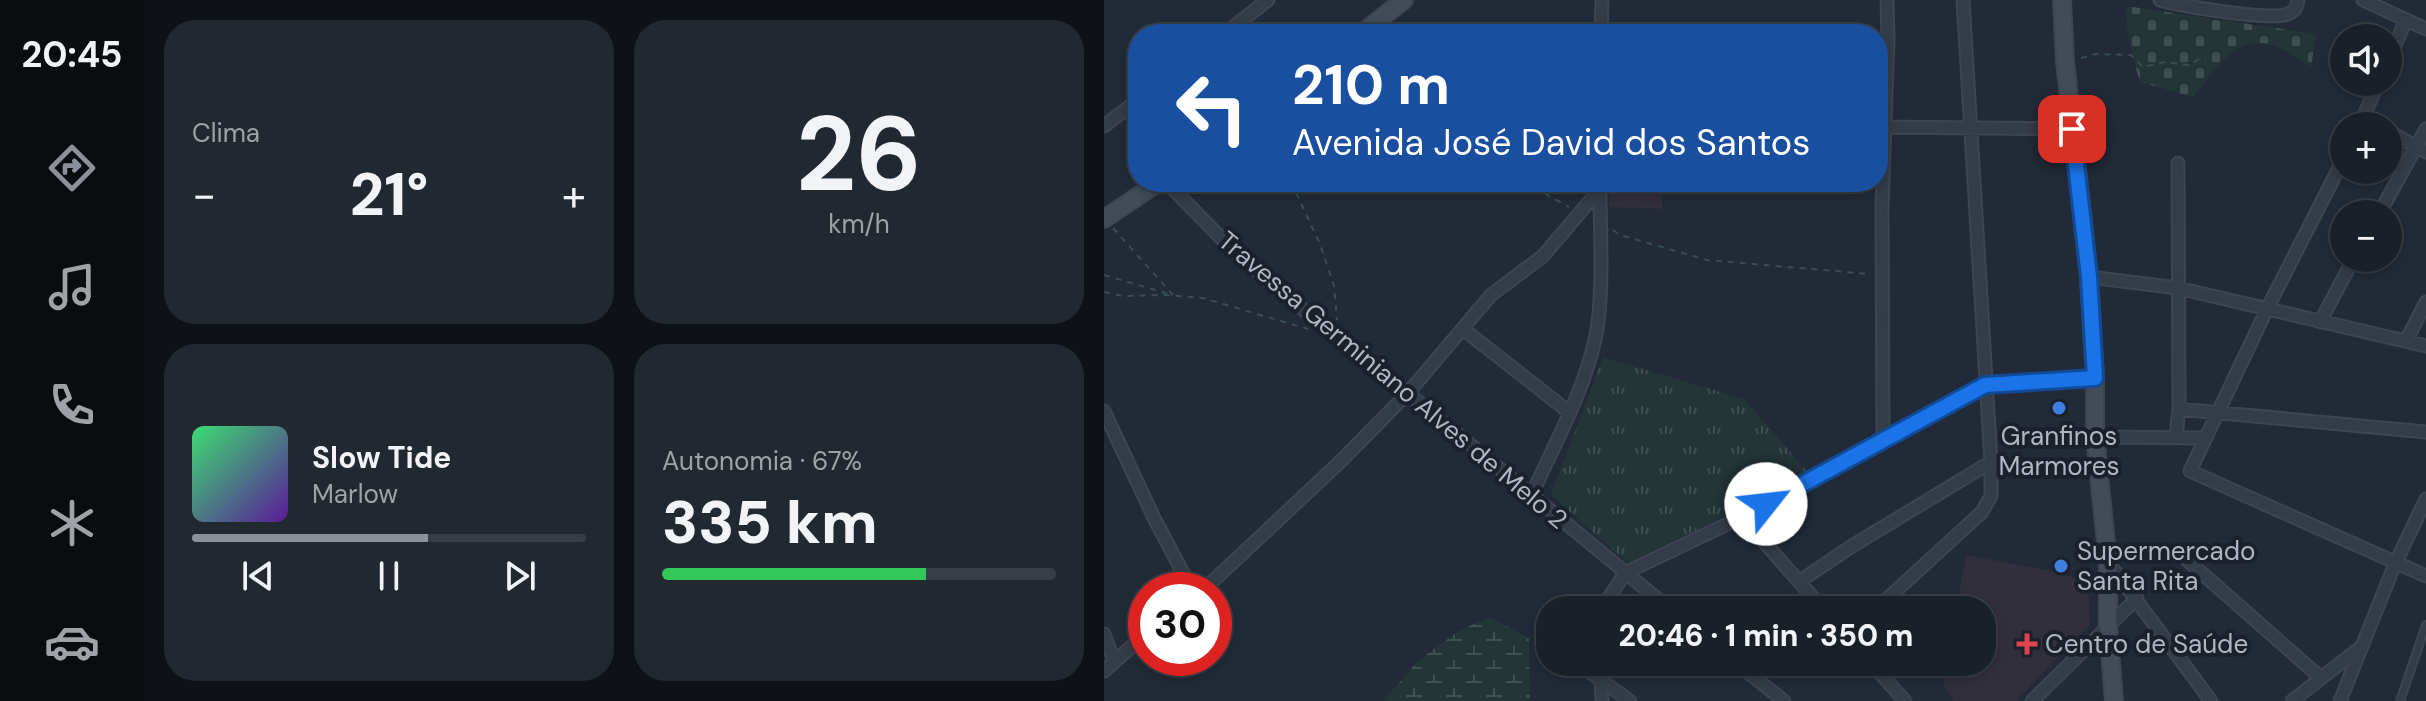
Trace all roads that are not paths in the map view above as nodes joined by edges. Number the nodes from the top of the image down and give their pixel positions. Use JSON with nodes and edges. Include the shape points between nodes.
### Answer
{"nodes":[{"id":1,"x":1268,"y":0,"type":"edge"},
{"id":2,"x":1404,"y":0,"type":"edge"},
{"id":3,"x":1602,"y":0,"type":"edge"},
{"id":4,"x":1887,"y":0,"type":"edge"},
{"id":5,"x":1963,"y":0,"type":"edge"},
{"id":6,"x":2062,"y":0,"type":"edge"},
{"id":7,"x":2160,"y":0,"type":"edge"},
{"id":8,"x":2363,"y":0,"type":"edge"},
{"id":9,"x":2298,"y":2,"type":"edge"},
{"id":10,"x":2222,"y":5,"type":"edge"},
{"id":11,"x":2406,"y":20,"type":"junction"},
{"id":12,"x":1237,"y":24,"type":"edge"},
{"id":13,"x":1374,"y":24,"type":"edge"},
{"id":14,"x":1601,"y":24,"type":"edge"},
{"id":15,"x":1885,"y":24,"type":"edge"},
{"id":16,"x":2402,"y":29,"type":"edge"},
{"id":17,"x":2426,"y":29,"type":"edge"},
{"id":18,"x":1128,"y":108,"type":"edge"},
{"id":19,"x":1104,"y":126,"type":"edge"},
{"id":20,"x":1888,"y":127,"type":"edge"},
{"id":21,"x":1969,"y":128,"type":"junction"},
{"id":22,"x":2072,"y":129,"type":"junction"},
{"id":23,"x":2426,"y":129,"type":"edge"},
{"id":24,"x":2402,"y":139,"type":"edge"},
{"id":25,"x":2421,"y":149,"type":"edge"},
{"id":26,"x":2178,"y":163,"type":"dead end"},
{"id":27,"x":2331,"y":184,"type":"edge"},
{"id":28,"x":1144,"y":192,"type":"edge"},
{"id":29,"x":1176,"y":192,"type":"edge"},
{"id":30,"x":1596,"y":192,"type":"edge"},
{"id":31,"x":1600,"y":192,"type":"edge"},
{"id":32,"x":1881,"y":192,"type":"edge"},
{"id":33,"x":2388,"y":200,"type":"edge"},
{"id":34,"x":1104,"y":219,"type":"edge"},
{"id":35,"x":2347,"y":272,"type":"edge"},
{"id":36,"x":2089,"y":277,"type":"junction"},
{"id":37,"x":2178,"y":288,"type":"junction"},
{"id":38,"x":2426,"y":302,"type":"edge"},
{"id":39,"x":2267,"y":309,"type":"junction"},
{"id":40,"x":2320,"y":322,"type":"junction"},
{"id":41,"x":1463,"y":329,"type":"junction"},
{"id":42,"x":2406,"y":341,"type":"junction"},
{"id":43,"x":2426,"y":346,"type":"edge"},
{"id":44,"x":2095,"y":378,"type":"junction"},
{"id":45,"x":1985,"y":385,"type":"junction"},
{"id":46,"x":1408,"y":393,"type":"junction"},
{"id":47,"x":2179,"y":409,"type":"junction"},
{"id":48,"x":1104,"y":411,"type":"edge"},
{"id":49,"x":1569,"y":412,"type":"junction"},
{"id":50,"x":2216,"y":413,"type":"junction"},
{"id":51,"x":2426,"y":432,"type":"edge"},
{"id":52,"x":2095,"y":437,"type":"junction"},
{"id":53,"x":2176,"y":437,"type":"junction"},
{"id":54,"x":2204,"y":438,"type":"junction"},
{"id":55,"x":1883,"y":439,"type":"junction"},
{"id":56,"x":1991,"y":462,"type":"junction"},
{"id":57,"x":1532,"y":494,"type":"junction"},
{"id":58,"x":2426,"y":499,"type":"edge"},
{"id":59,"x":1742,"y":517,"type":"junction"},
{"id":60,"x":2178,"y":552,"type":"dead end"},
{"id":61,"x":2108,"y":562,"type":"junction"},
{"id":62,"x":2395,"y":564,"type":"junction"},
{"id":63,"x":1182,"y":572,"type":"edge"},
{"id":64,"x":1223,"y":572,"type":"edge"},
{"id":65,"x":1625,"y":573,"type":"junction"},
{"id":66,"x":2426,"y":576,"type":"edge"},
{"id":67,"x":1800,"y":581,"type":"junction"},
{"id":68,"x":1610,"y":596,"type":"edge"},
{"id":69,"x":1654,"y":596,"type":"edge"},
{"id":70,"x":1812,"y":596,"type":"edge"},
{"id":71,"x":1890,"y":596,"type":"edge"},
{"id":72,"x":2137,"y":598,"type":"junction"},
{"id":73,"x":2108,"y":625,"type":"junction"},
{"id":74,"x":2426,"y":625,"type":"edge"},
{"id":75,"x":1104,"y":634,"type":"edge"},
{"id":76,"x":2361,"y":647,"type":"junction"},
{"id":77,"x":1128,"y":649,"type":"edge"},
{"id":78,"x":1114,"y":661,"type":"junction"},
{"id":79,"x":1104,"y":671,"type":"edge"},
{"id":80,"x":1597,"y":676,"type":"edge"},
{"id":81,"x":1601,"y":676,"type":"edge"},
{"id":82,"x":1753,"y":676,"type":"edge"},
{"id":83,"x":1881,"y":676,"type":"edge"},
{"id":84,"x":2321,"y":678,"type":"junction"},
{"id":85,"x":1601,"y":679,"type":"junction"},
{"id":86,"x":1899,"y":699,"type":"edge"},
{"id":87,"x":1602,"y":701,"type":"edge"},
{"id":88,"x":1630,"y":701,"type":"edge"},
{"id":89,"x":1784,"y":701,"type":"edge"},
{"id":90,"x":2032,"y":701,"type":"edge"},
{"id":91,"x":2114,"y":701,"type":"edge"},
{"id":92,"x":2211,"y":701,"type":"edge"},
{"id":93,"x":2292,"y":701,"type":"edge"},
{"id":94,"x":2340,"y":701,"type":"edge"},
{"id":95,"x":2400,"y":701,"type":"edge"}],
"edges":[{"from":1,"to":12,"type":"street"},
{"from":2,"to":13,"type":"main road"},
{"from":3,"to":14,"type":"street"},
{"from":4,"to":15,"type":"street"},
{"from":5,"to":21,"type":"street"},
{"from":6,"to":22,"type":"main road"},
{"from":7,"to":10,"type":"street"},
{"from":8,"to":11,"type":"street"},
{"from":9,"to":10,"type":"street","via":[[2295,10],[2276,16]]},
{"from":11,"to":16,"type":"street"},
{"from":11,"to":17,"type":"street"},
{"from":18,"to":19,"type":"street"},
{"from":20,"to":21,"type":"street"},
{"from":21,"to":22,"type":"street"},
{"from":21,"to":45,"type":"street"},
{"from":22,"to":36,"type":"main road"},
{"from":23,"to":25,"type":"street"},
{"from":24,"to":25,"type":"street"},
{"from":25,"to":33,"type":"street"},
{"from":26,"to":37,"type":"street"},
{"from":27,"to":39,"type":"street"},
{"from":28,"to":34,"type":"main road"},
{"from":29,"to":46,"type":"street","name":"Travessa Germiniano Alves de Melo 2","via":[[1274,286]]},
{"from":30,"to":41,"type":"street","via":[[1543,256],[1491,295]]},
{"from":31,"to":49,"type":"street","via":[[1596,336]]},
{"from":32,"to":55,"type":"street"},
{"from":35,"to":40,"type":"street"},
{"from":36,"to":37,"type":"street"},
{"from":36,"to":44,"type":"main road"},
{"from":37,"to":39,"type":"street"},
{"from":37,"to":47,"type":"street"},
{"from":38,"to":42,"type":"street"},
{"from":39,"to":40,"type":"street"},
{"from":39,"to":50,"type":"street"},
{"from":40,"to":42,"type":"street"},
{"from":41,"to":46,"type":"street"},
{"from":41,"to":49,"type":"street"},
{"from":42,"to":43,"type":"street"},
{"from":44,"to":45,"type":"street"},
{"from":44,"to":52,"type":"main road"},
{"from":45,"to":55,"type":"street"},
{"from":45,"to":56,"type":"street"},
{"from":46,"to":57,"type":"street","name":"Travessa Germiniano Alves de Melo 2"},
{"from":46,"to":64,"type":"street"},
{"from":47,"to":50,"type":"street"},
{"from":47,"to":53,"type":"street"},
{"from":48,"to":63,"type":"street"},
{"from":49,"to":57,"type":"street"},
{"from":50,"to":51,"type":"street"},
{"from":50,"to":54,"type":"street"},
{"from":52,"to":53,"type":"street"},
{"from":52,"to":61,"type":"main road"},
{"from":53,"to":54,"type":"street"},
{"from":54,"to":62,"type":"street","via":[[2190,471]]},
{"from":55,"to":59,"type":"street"},
{"from":56,"to":67,"type":"street"},
{"from":56,"to":71,"type":"street","via":[[1991,496],[1982,512]]},
{"from":57,"to":65,"type":"street","name":"Travessa Germiniano Alves de Melo 2"},
{"from":58,"to":62,"type":"street"},
{"from":59,"to":65,"type":"street"},
{"from":59,"to":67,"type":"street"},
{"from":60,"to":84,"type":"street"},
{"from":61,"to":72,"type":"street"},
{"from":61,"to":73,"type":"main road"},
{"from":62,"to":66,"type":"street"},
{"from":62,"to":76,"type":"street"},
{"from":65,"to":68,"type":"street"},
{"from":65,"to":69,"type":"street","name":"Travessa Germiniano Alves de Melo 2"},
{"from":67,"to":70,"type":"street"},
{"from":72,"to":73,"type":"street"},
{"from":72,"to":92,"type":"street"},
{"from":73,"to":90,"type":"street"},
{"from":73,"to":91,"type":"main road"},
{"from":74,"to":95,"type":"lane"},
{"from":75,"to":78,"type":"street"},
{"from":76,"to":84,"type":"street"},
{"from":76,"to":94,"type":"street"},
{"from":77,"to":78,"type":"street"},
{"from":78,"to":79,"type":"street"},
{"from":80,"to":85,"type":"street"},
{"from":81,"to":85,"type":"street"},
{"from":82,"to":89,"type":"street"},
{"from":83,"to":86,"type":"street"},
{"from":84,"to":93,"type":"street"},
{"from":85,"to":87,"type":"street"},
{"from":85,"to":88,"type":"street"}]}
